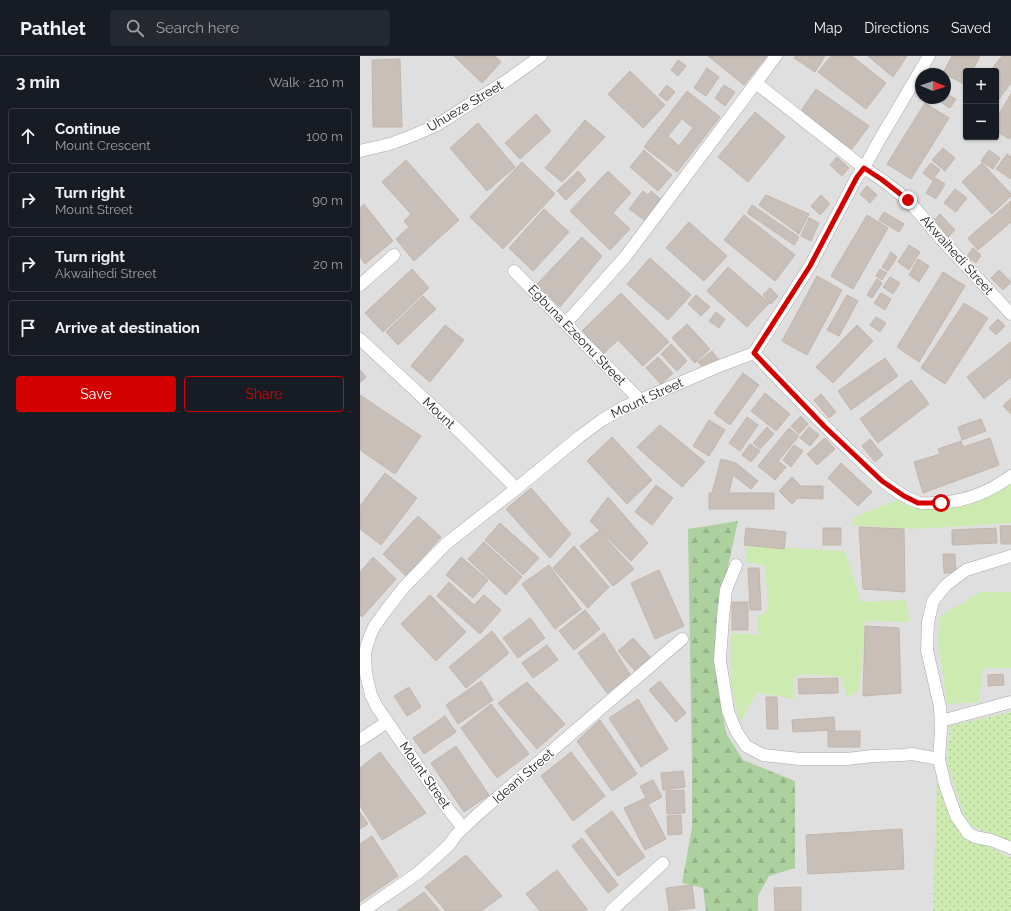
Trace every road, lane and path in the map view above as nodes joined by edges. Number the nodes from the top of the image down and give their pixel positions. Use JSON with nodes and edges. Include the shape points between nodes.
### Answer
{"nodes":[{"id":1,"x":541,"y":56,"type":"edge"},
{"id":2,"x":776,"y":56,"type":"edge"},
{"id":3,"x":929,"y":56,"type":"edge"},
{"id":4,"x":756,"y":83,"type":"junction"},
{"id":5,"x":360,"y":151,"type":"edge"},
{"id":6,"x":864,"y":168,"type":"junction"},
{"id":7,"x":394,"y":255,"type":"dead end"},
{"id":8,"x":514,"y":271,"type":"dead end"},
{"id":9,"x":360,"y":285,"type":"edge"},
{"id":10,"x":1011,"y":314,"type":"edge"},
{"id":11,"x":566,"y":323,"type":"junction"},
{"id":12,"x":360,"y":339,"type":"edge"},
{"id":13,"x":754,"y":353,"type":"junction"},
{"id":14,"x":640,"y":400,"type":"junction"},
{"id":15,"x":1011,"y":476,"type":"edge"},
{"id":16,"x":516,"y":489,"type":"junction"},
{"id":17,"x":1011,"y":556,"type":"edge"},
{"id":18,"x":736,"y":565,"type":"dead end"},
{"id":19,"x":682,"y":639,"type":"dead end"},
{"id":20,"x":1011,"y":702,"type":"edge"},
{"id":21,"x":941,"y":721,"type":"junction"},
{"id":22,"x":387,"y":722,"type":"junction"},
{"id":23,"x":360,"y":740,"type":"edge"},
{"id":24,"x":939,"y":759,"type":"junction"},
{"id":25,"x":463,"y":828,"type":"junction"},
{"id":26,"x":1011,"y":848,"type":"edge"},
{"id":27,"x":663,"y":863,"type":"dead end"},
{"id":28,"x":363,"y":911,"type":"edge"},
{"id":29,"x":611,"y":911,"type":"edge"}],
"edges":[{"from":1,"to":5,"type":"street","name":"Uhueze Street","via":[[437,125],[390,144]]},
{"from":2,"to":4,"type":"street"},
{"from":3,"to":6,"type":"street"},
{"from":4,"to":6,"type":"street","name":"Akwaihedi Street"},
{"from":4,"to":11,"type":"street","via":[[625,257]]},
{"from":6,"to":10,"type":"street","name":"Akwaihedi Street","via":[[908,200]]},
{"from":6,"to":13,"type":"street","via":[[810,266]]},
{"from":7,"to":9,"type":"street"},
{"from":8,"to":11,"type":"street","name":"Egbuna Ezeonu Street"},
{"from":11,"to":14,"type":"street","name":"Egbuna Ezeonu Street"},
{"from":12,"to":16,"type":"street","name":"Mount","via":[[460,432]]},
{"from":13,"to":14,"type":"street","name":"Mount Street"},
{"from":13,"to":15,"type":"street","via":[[825,427],[882,481],[918,503],[961,500],[977,495]]},
{"from":14,"to":16,"type":"street","name":"Mount Street","via":[[602,420]]},
{"from":16,"to":22,"type":"street","name":"Mount Street","via":[[442,548],[405,586],[374,627],[366,653],[366,674],[371,695]]},
{"from":17,"to":21,"type":"street","via":[[966,570],[946,585],[933,602],[928,622],[927,650]]},
{"from":18,"to":24,"type":"street","via":[[726,590],[720,660],[728,711],[736,731],[746,746],[763,755],[800,759],[912,754]]},
{"from":19,"to":25,"type":"street","name":"Ideani Street"},
{"from":20,"to":21,"type":"street"},
{"from":21,"to":24,"type":"street"},
{"from":22,"to":23,"type":"street"},
{"from":22,"to":25,"type":"street","name":"Mount Street"},
{"from":24,"to":26,"type":"street","via":[[956,816],[968,833]]},
{"from":25,"to":28,"type":"street","name":"Ideani Street","via":[[418,873]]},
{"from":27,"to":29,"type":"street"}]}
